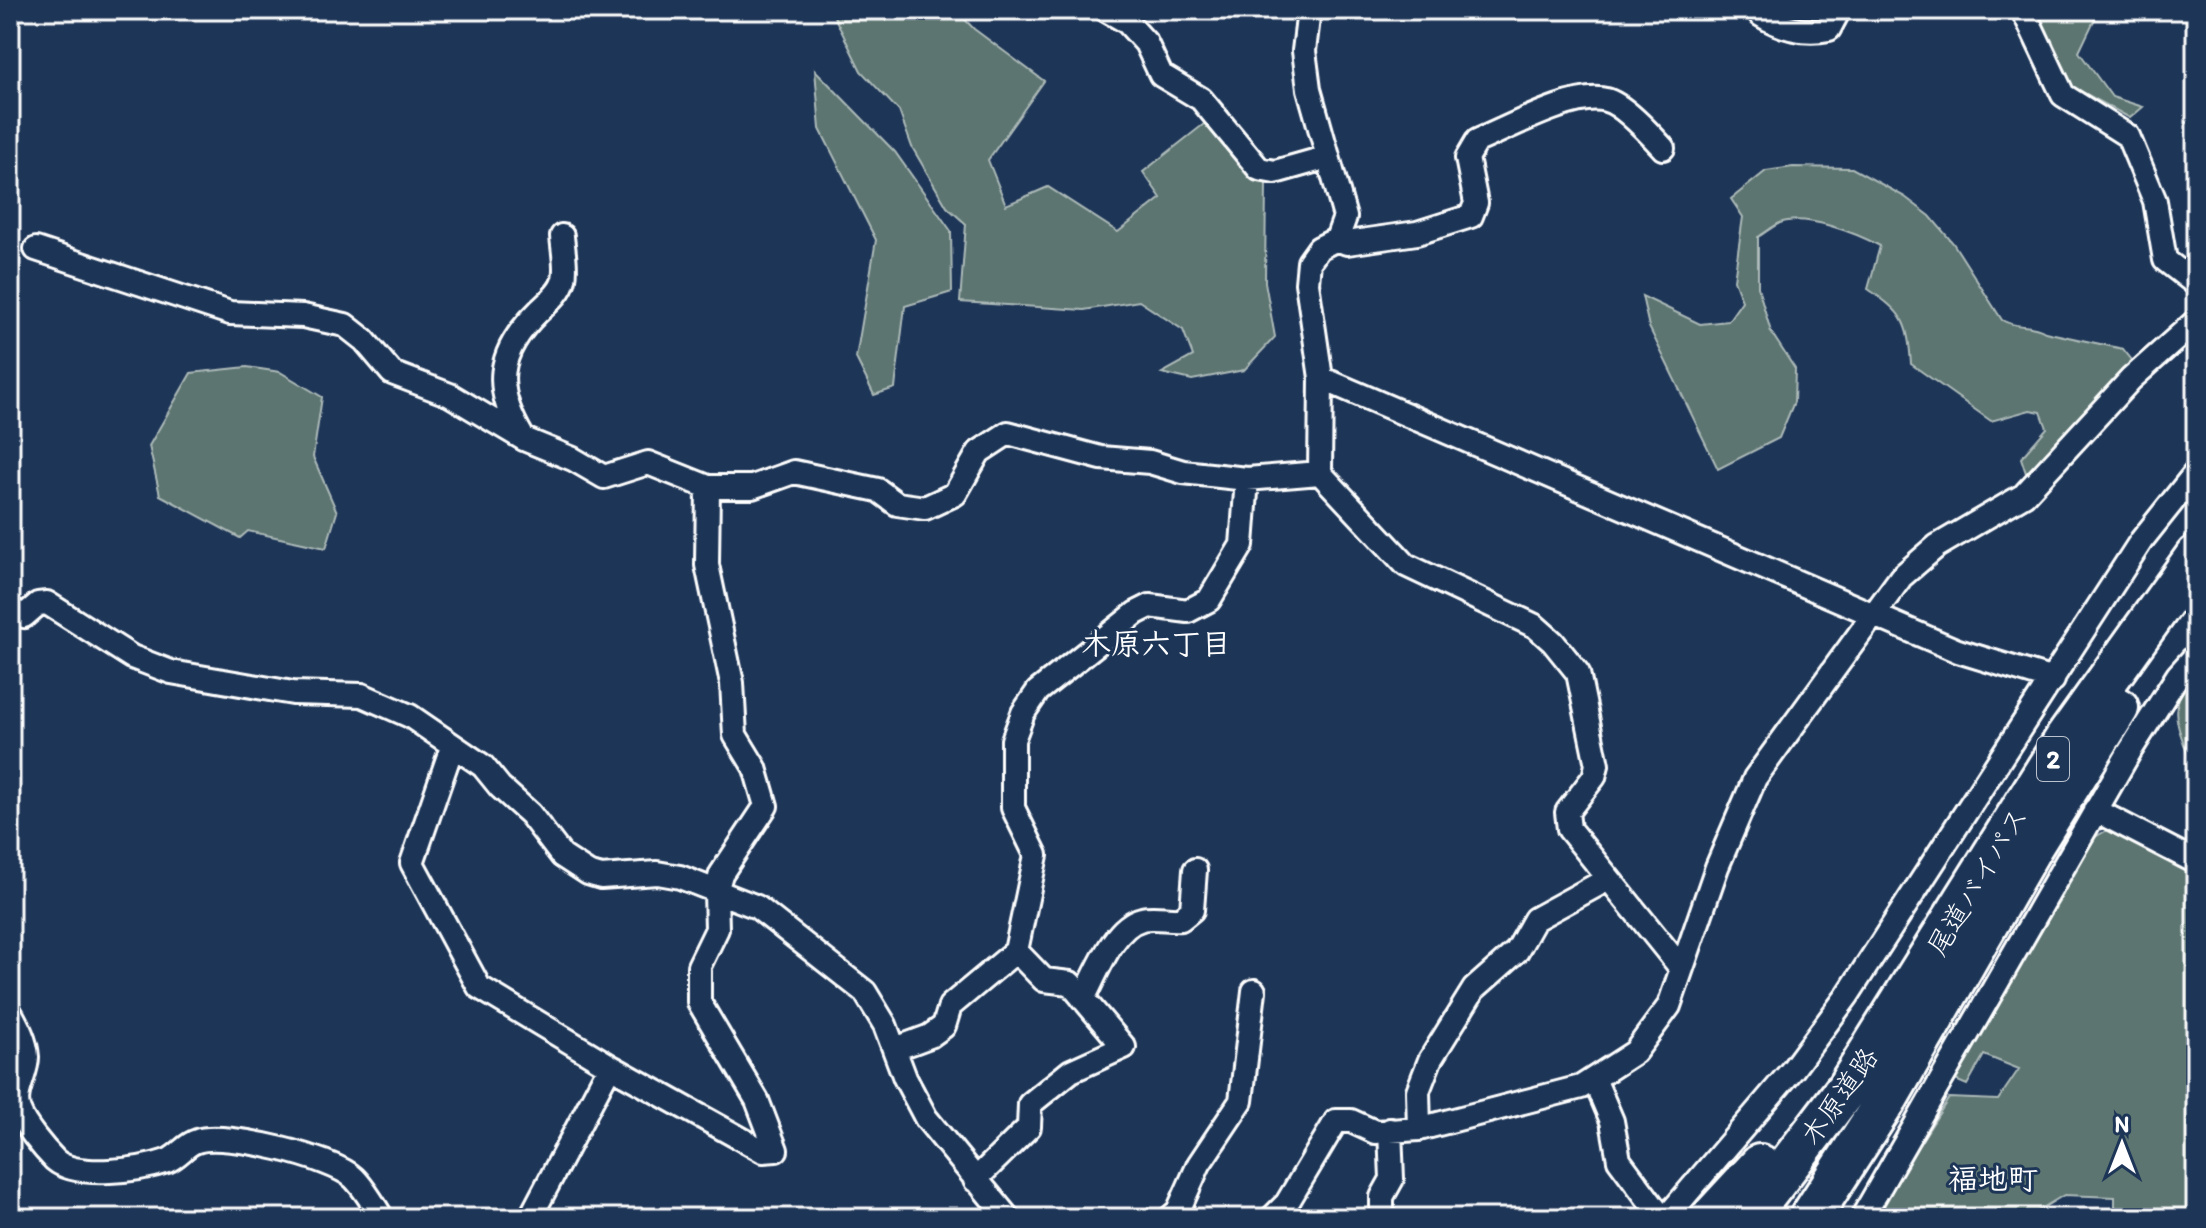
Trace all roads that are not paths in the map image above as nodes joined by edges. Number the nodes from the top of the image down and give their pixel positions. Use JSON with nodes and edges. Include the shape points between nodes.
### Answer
{"nodes":[{"id":1,"x":1106,"y":10,"type":"edge"},
{"id":2,"x":1760,"y":10,"type":"edge"},
{"id":3,"x":1839,"y":10,"type":"edge"},
{"id":4,"x":2023,"y":10,"type":"edge"},
{"id":5,"x":1307,"y":11,"type":"edge"},
{"id":6,"x":1663,"y":148,"type":"dead end"},
{"id":7,"x":1328,"y":157,"type":"junction"},
{"id":8,"x":562,"y":236,"type":"dead end"},
{"id":9,"x":1337,"y":239,"type":"junction"},
{"id":10,"x":36,"y":249,"type":"dead end"},
{"id":11,"x":2196,"y":284,"type":"edge"},
{"id":12,"x":2196,"y":321,"type":"edge"},
{"id":13,"x":1321,"y":378,"type":"junction"},
{"id":14,"x":524,"y":439,"type":"junction"},
{"id":15,"x":1320,"y":473,"type":"junction"},
{"id":16,"x":1247,"y":479,"type":"junction"},
{"id":17,"x":2193,"y":482,"type":"edge"},
{"id":18,"x":708,"y":487,"type":"junction"},
{"id":19,"x":2196,"y":556,"type":"edge"},
{"id":20,"x":2196,"y":590,"type":"edge"},
{"id":21,"x":10,"y":609,"type":"edge"},
{"id":22,"x":1875,"y":615,"type":"junction"},
{"id":23,"x":2196,"y":655,"type":"edge"},
{"id":24,"x":2053,"y":680,"type":"junction"},
{"id":25,"x":452,"y":747,"type":"junction"},
{"id":26,"x":2095,"y":810,"type":"junction"},
{"id":27,"x":2196,"y":862,"type":"edge"},
{"id":28,"x":1195,"y":870,"type":"dead end"},
{"id":29,"x":1608,"y":879,"type":"junction"},
{"id":30,"x":716,"y":892,"type":"junction"},
{"id":31,"x":1016,"y":951,"type":"junction"},
{"id":32,"x":1681,"y":968,"type":"junction"},
{"id":33,"x":1937,"y":978,"type":"junction"},
{"id":34,"x":1254,"y":991,"type":"dead end"},
{"id":35,"x":1083,"y":999,"type":"junction"},
{"id":36,"x":10,"y":1012,"type":"edge"},
{"id":37,"x":895,"y":1049,"type":"junction"},
{"id":38,"x":610,"y":1066,"type":"junction"},
{"id":39,"x":1595,"y":1081,"type":"junction"},
{"id":40,"x":1419,"y":1129,"type":"junction"},
{"id":41,"x":1390,"y":1130,"type":"junction"},
{"id":42,"x":975,"y":1180,"type":"junction"},
{"id":43,"x":382,"y":1218,"type":"edge"},
{"id":44,"x":530,"y":1218,"type":"edge"},
{"id":45,"x":1008,"y":1218,"type":"edge"},
{"id":46,"x":1170,"y":1218,"type":"edge"},
{"id":47,"x":1272,"y":1218,"type":"edge"},
{"id":48,"x":1382,"y":1218,"type":"edge"},
{"id":49,"x":1664,"y":1218,"type":"edge"},
{"id":50,"x":1711,"y":1218,"type":"edge"},
{"id":51,"x":1748,"y":1218,"type":"edge"},
{"id":52,"x":1787,"y":1218,"type":"edge"},
{"id":53,"x":1810,"y":1218,"type":"edge"},
{"id":54,"x":1862,"y":1218,"type":"edge"}],
"edges":[{"from":1,"to":7,"type":"street","via":[[1127,22],[1146,43],[1161,75],[1201,99],[1259,169],[1275,172]]},
{"from":2,"to":3,"type":"street","via":[[1781,27],[1814,32],[1829,29]]},
{"from":4,"to":11,"type":"street","via":[[2063,95],[2128,136],[2155,201],[2165,260]]},
{"from":5,"to":7,"type":"street","via":[[1304,51],[1309,89]]},
{"from":6,"to":9,"type":"street","via":[[1608,100],[1582,99],[1477,141],[1467,158],[1476,203],[1471,216],[1417,233],[1347,243]]},
{"from":7,"to":9,"type":"street","via":[[1345,217]]},
{"from":8,"to":14,"type":"street","via":[[564,279],[557,293],[515,334],[503,367],[512,420]]},
{"from":9,"to":13,"type":"street","via":[[1319,248],[1309,262],[1307,283]]},
{"from":10,"to":14,"type":"street","via":[[230,313],[303,316],[345,325],[392,373],[450,395]]},
{"from":12,"to":22,"type":"street","via":[[2131,379],[2024,495],[1937,546],[1901,577]]},
{"from":13,"to":15,"type":"street"},
{"from":13,"to":22,"type":"street"},
{"from":14,"to":18,"type":"street","via":[[604,477],[648,463]]},
{"from":15,"to":16,"type":"street"},
{"from":15,"to":29,"type":"street","via":[[1406,565],[1535,626],[1578,673],[1597,765],[1567,812],[1569,829]]},
{"from":16,"to":18,"type":"street","via":[[1101,458],[1008,433],[979,452],[955,494],[925,508],[897,504],[878,490],[794,472],[752,487]]},
{"from":16,"to":31,"type":"street","via":[[1242,545],[1209,600],[1188,611],[1150,606],[1136,613],[1038,691],[1023,713],[1013,740],[1013,808],[1036,855]]},
{"from":17,"to":24,"type":"street","via":[[2141,541]]},
{"from":18,"to":30,"type":"street","via":[[707,565],[730,669],[735,735],[755,768],[766,806],[721,874]]},
{"from":19,"to":33,"type":"highway","name":"尾道バイパス","number":"2","via":[[2066,738]]},
{"from":20,"to":33,"type":"highway","name":"尾道バイパス","number":"2","via":[[2038,835]]},
{"from":21,"to":25,"type":"street","via":[[24,616],[47,603],[132,657],[171,672],[293,693],[362,695],[410,716]]},
{"from":22,"to":24,"type":"street","via":[[1958,651]]},
{"from":22,"to":32,"type":"street","via":[[1755,778]]},
{"from":23,"to":26,"type":"street","via":[[2178,675]]},
{"from":24,"to":49,"type":"street","via":[[1847,996],[1793,1069]]},
{"from":25,"to":30,"type":"street","via":[[483,766],[562,856],[588,873],[657,873]]},
{"from":25,"to":38,"type":"street","via":[[412,863],[479,987]]},
{"from":26,"to":27,"type":"street"},
{"from":26,"to":54,"type":"street"},
{"from":28,"to":35,"type":"street","via":[[1192,910],[1181,919],[1143,918],[1129,926]]},
{"from":29,"to":32,"type":"street"},
{"from":29,"to":40,"type":"street","via":[[1535,919],[1517,951],[1474,989],[1430,1060],[1418,1091]]},
{"from":30,"to":37,"type":"street","via":[[757,907],[865,992]]},
{"from":30,"to":38,"type":"street","via":[[717,929],[699,966],[699,1002],[757,1100],[776,1150],[763,1151]]},
{"from":31,"to":35,"type":"street","via":[[1044,980],[1070,983]]},
{"from":31,"to":37,"type":"street","via":[[950,1006],[944,1026]]},
{"from":32,"to":39,"type":"street","via":[[1669,1006],[1635,1052]]},
{"from":33,"to":50,"type":"highway","via":[[1844,1069]]},
{"from":33,"to":51,"type":"highway","name":"木原道路","number":"2"},
{"from":33,"to":52,"type":"highway","name":"木原道路","number":"2","via":[[1874,1104]]},
{"from":33,"to":53,"type":"highway","number":"2","via":[[1888,1097]]},
{"from":34,"to":46,"type":"street","via":[[1241,1101]]},
{"from":35,"to":42,"type":"street","via":[[1124,1047],[1080,1065],[1030,1104],[1029,1127]]},
{"from":36,"to":43,"type":"street","via":[[27,1059],[19,1111],[55,1160],[72,1170],[94,1172],[166,1161],[195,1141],[212,1138],[254,1141],[354,1177]]},
{"from":37,"to":42,"type":"street","via":[[926,1118]]},
{"from":38,"to":44,"type":"street"},
{"from":39,"to":40,"type":"street"},
{"from":39,"to":49,"type":"street","via":[[1612,1121],[1619,1160]]},
{"from":40,"to":41,"type":"street"},
{"from":41,"to":47,"type":"street","via":[[1375,1132],[1351,1121],[1336,1121],[1287,1203]]},
{"from":41,"to":48,"type":"street","via":[[1392,1179],[1382,1197]]},
{"from":42,"to":45,"type":"street"}]}
